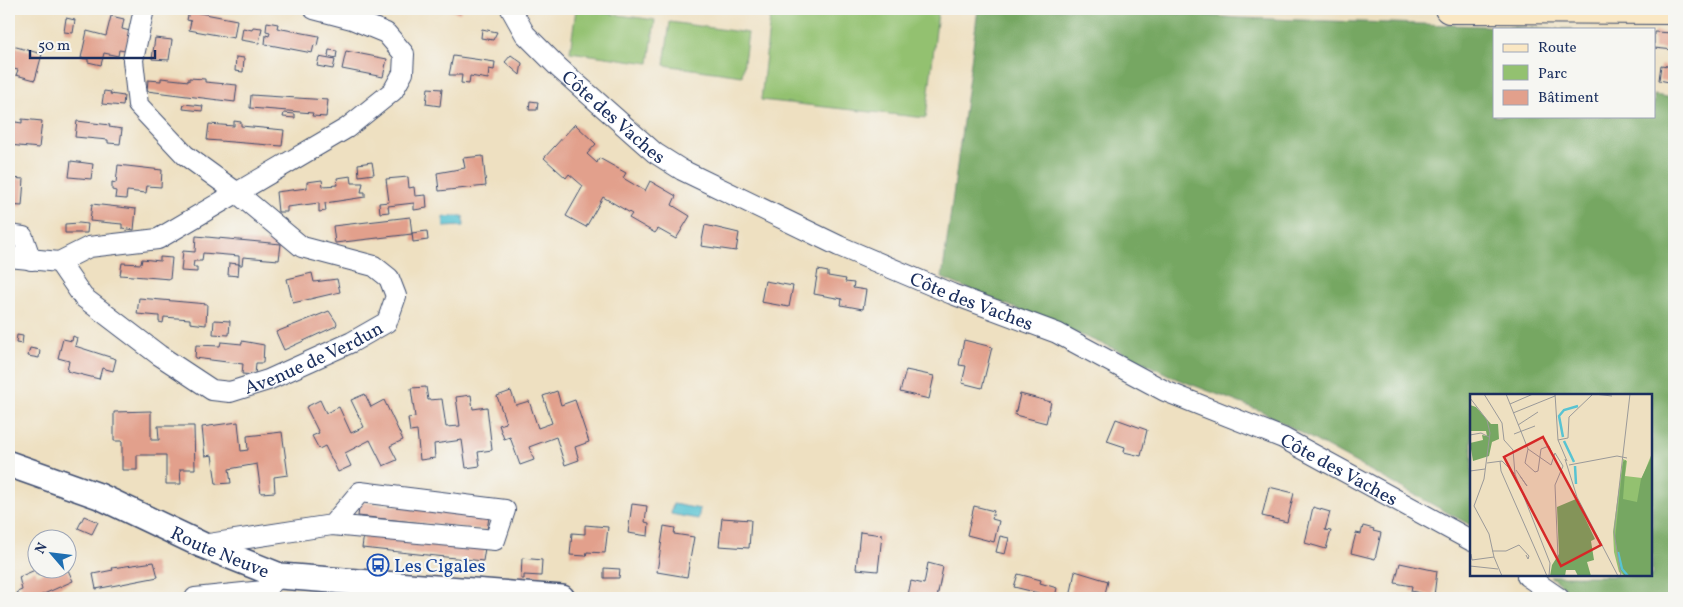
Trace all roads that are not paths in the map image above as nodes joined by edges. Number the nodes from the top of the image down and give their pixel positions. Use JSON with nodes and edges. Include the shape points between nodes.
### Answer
{"nodes":[{"id":1,"x":144,"y":9,"type":"edge"},
{"id":2,"x":314,"y":9,"type":"edge"},
{"id":3,"x":511,"y":9,"type":"edge"},
{"id":4,"x":1449,"y":9,"type":"edge"},
{"id":5,"x":1674,"y":10,"type":"edge"},
{"id":6,"x":236,"y":192,"type":"junction"},
{"id":7,"x":9,"y":235,"type":"edge"},
{"id":8,"x":9,"y":257,"type":"edge"},
{"id":9,"x":31,"y":260,"type":"junction"},
{"id":10,"x":59,"y":262,"type":"junction"},
{"id":11,"x":9,"y":464,"type":"edge"},
{"id":12,"x":332,"y":525,"type":"junction"},
{"id":13,"x":1470,"y":540,"type":"edge"},
{"id":14,"x":202,"y":545,"type":"junction"},
{"id":15,"x":280,"y":576,"type":"junction"},
{"id":16,"x":1527,"y":577,"type":"edge"},
{"id":17,"x":195,"y":598,"type":"edge"},
{"id":18,"x":562,"y":598,"type":"edge"},
{"id":19,"x":1558,"y":598,"type":"edge"}],
"edges":[{"from":1,"to":6,"type":"street","name":"Avenue de Verdun","via":[[133,60],[138,105],[185,155]]},
{"from":2,"to":6,"type":"street","via":[[386,33],[404,54],[403,73],[393,91],[346,128]]},
{"from":3,"to":13,"type":"street","name":"Côte des Vaches","via":[[525,34],[559,68],[655,153],[682,170],[839,246],[952,294],[1057,333],[1165,391],[1283,438]]},
{"from":4,"to":5,"type":"main road"},
{"from":6,"to":10,"type":"street","via":[[158,239],[89,247]]},
{"from":6,"to":10,"type":"street","name":"Avenue de Verdun","via":[[302,247],[374,266],[389,278],[396,296],[387,322],[352,342],[268,380],[230,392],[212,390],[159,355],[83,297]]},
{"from":7,"to":9,"type":"street","via":[[23,237]]},
{"from":8,"to":9,"type":"street"},
{"from":9,"to":10,"type":"street"},
{"from":11,"to":14,"type":"street","name":"Route Neuve","via":[[99,496]]},
{"from":12,"to":12,"type":"street","via":[[495,540],[505,510],[360,492]]},
{"from":12,"to":14,"type":"street"},
{"from":14,"to":15,"type":"street","name":"Route Neuve"},
{"from":15,"to":17,"type":"street","via":[[263,591]]},
{"from":15,"to":18,"type":"street","name":"Route Neuve"},
{"from":16,"to":19,"type":"street"}]}
